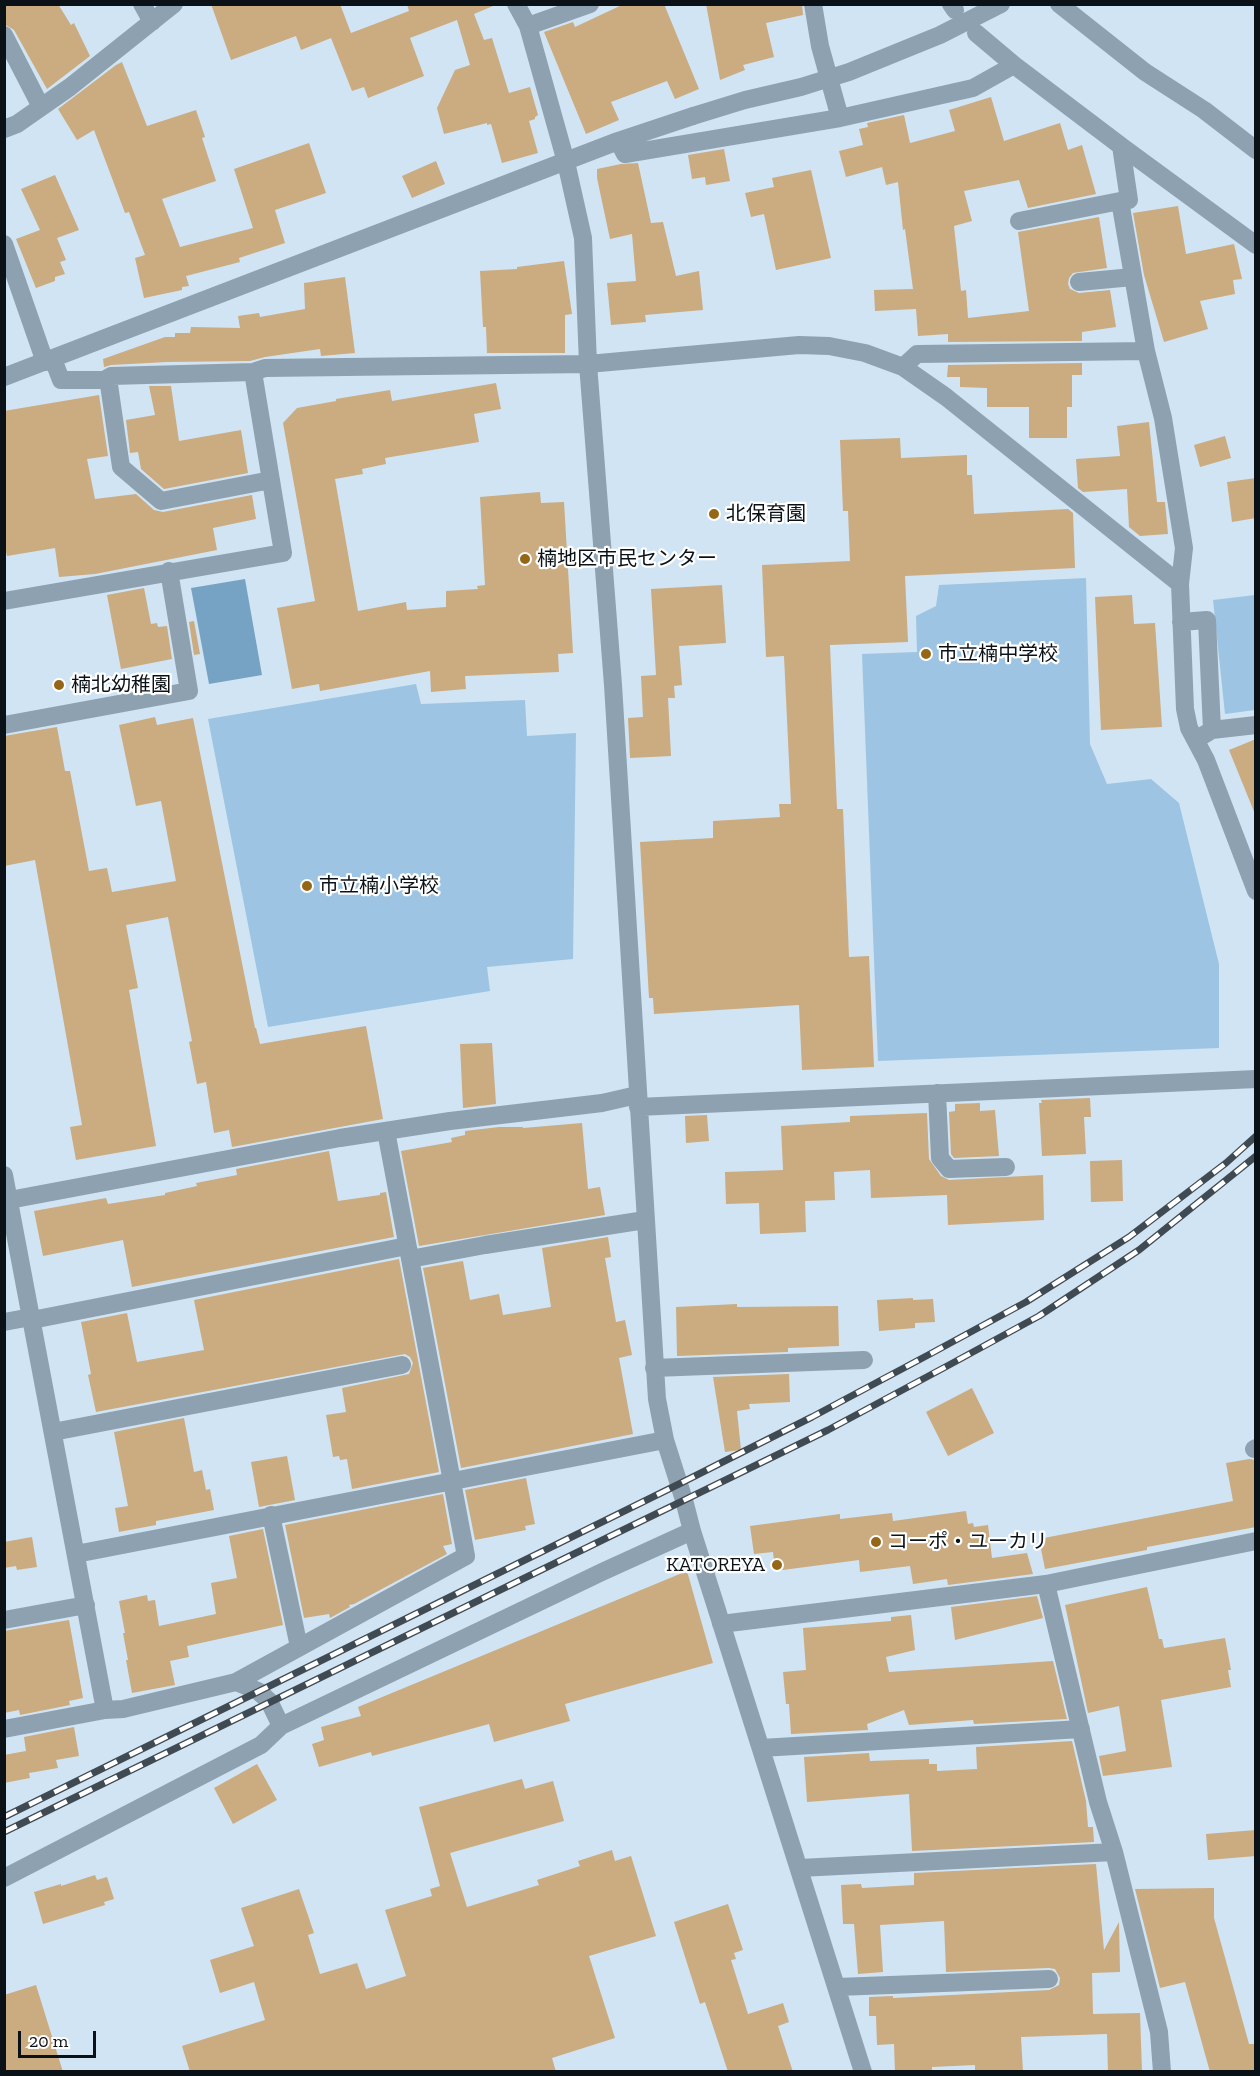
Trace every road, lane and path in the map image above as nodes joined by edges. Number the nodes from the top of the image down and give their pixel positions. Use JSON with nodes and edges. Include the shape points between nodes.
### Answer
{"nodes":[{"id":1,"x":141,"y":4,"type":"edge"},
{"id":2,"x":174,"y":4,"type":"edge"},
{"id":3,"x":516,"y":4,"type":"edge"},
{"id":4,"x":590,"y":4,"type":"edge"},
{"id":5,"x":813,"y":4,"type":"edge"},
{"id":6,"x":1001,"y":4,"type":"edge"},
{"id":7,"x":1059,"y":4,"type":"edge"},
{"id":8,"x":152,"y":22,"type":"junction"},
{"id":9,"x":528,"y":26,"type":"junction"},
{"id":10,"x":976,"y":33,"type":"dead end"},
{"id":11,"x":4,"y":35,"type":"edge"},
{"id":12,"x":1014,"y":65,"type":"junction"},
{"id":13,"x":41,"y":107,"type":"junction"},
{"id":14,"x":840,"y":118,"type":"junction"},
{"id":15,"x":4,"y":129,"type":"edge"},
{"id":16,"x":618,"y":141,"type":"junction"},
{"id":17,"x":1121,"y":146,"type":"junction"},
{"id":18,"x":1256,"y":150,"type":"edge"},
{"id":19,"x":566,"y":162,"type":"junction"},
{"id":20,"x":1120,"y":201,"type":"junction"},
{"id":21,"x":1019,"y":220,"type":"dead end"},
{"id":22,"x":4,"y":244,"type":"edge"},
{"id":23,"x":1256,"y":245,"type":"edge"},
{"id":24,"x":1133,"y":277,"type":"junction"},
{"id":25,"x":1079,"y":282,"type":"dead end"},
{"id":26,"x":1146,"y":351,"type":"junction"},
{"id":27,"x":49,"y":360,"type":"junction"},
{"id":28,"x":588,"y":364,"type":"junction"},
{"id":29,"x":903,"y":367,"type":"junction"},
{"id":30,"x":253,"y":372,"type":"junction"},
{"id":31,"x":4,"y":377,"type":"edge"},
{"id":32,"x":108,"y":378,"type":"junction"},
{"id":33,"x":271,"y":480,"type":"junction"},
{"id":34,"x":169,"y":571,"type":"junction"},
{"id":35,"x":1180,"y":584,"type":"junction"},
{"id":36,"x":4,"y":601,"type":"edge"},
{"id":37,"x":1181,"y":622,"type":"junction"},
{"id":38,"x":4,"y":725,"type":"edge"},
{"id":39,"x":1256,"y":725,"type":"edge"},
{"id":40,"x":1212,"y":730,"type":"junction"},
{"id":41,"x":1195,"y":740,"type":"junction"},
{"id":42,"x":1256,"y":891,"type":"edge"},
{"id":43,"x":1256,"y":1079,"type":"edge"},
{"id":44,"x":937,"y":1093,"type":"junction"},
{"id":45,"x":638,"y":1101,"type":"junction"},
{"id":46,"x":386,"y":1131,"type":"junction"},
{"id":47,"x":1006,"y":1167,"type":"dead end"},
{"id":48,"x":4,"y":1175,"type":"edge"},
{"id":49,"x":7,"y":1200,"type":"edge"},
{"id":50,"x":645,"y":1220,"type":"junction"},
{"id":51,"x":408,"y":1252,"type":"junction"},
{"id":52,"x":32,"y":1318,"type":"junction"},
{"id":53,"x":4,"y":1322,"type":"edge"},
{"id":54,"x":864,"y":1360,"type":"dead end"},
{"id":55,"x":402,"y":1365,"type":"dead end"},
{"id":56,"x":654,"y":1368,"type":"junction"},
{"id":57,"x":53,"y":1432,"type":"junction"},
{"id":58,"x":665,"y":1440,"type":"junction"},
{"id":59,"x":452,"y":1480,"type":"junction"},
{"id":60,"x":271,"y":1515,"type":"junction"},
{"id":61,"x":692,"y":1531,"type":"junction"},
{"id":62,"x":1256,"y":1541,"type":"edge"},
{"id":63,"x":76,"y":1554,"type":"junction"},
{"id":64,"x":1046,"y":1584,"type":"junction"},
{"id":65,"x":86,"y":1605,"type":"junction"},
{"id":66,"x":4,"y":1620,"type":"edge"},
{"id":67,"x":721,"y":1624,"type":"junction"},
{"id":68,"x":299,"y":1647,"type":"junction"},
{"id":69,"x":236,"y":1682,"type":"junction"},
{"id":70,"x":105,"y":1710,"type":"junction"},
{"id":71,"x":281,"y":1726,"type":"junction"},
{"id":72,"x":1081,"y":1728,"type":"junction"},
{"id":73,"x":4,"y":1729,"type":"edge"},
{"id":74,"x":761,"y":1748,"type":"junction"},
{"id":75,"x":1114,"y":1852,"type":"junction"},
{"id":76,"x":800,"y":1868,"type":"junction"},
{"id":77,"x":4,"y":1878,"type":"edge"},
{"id":78,"x":1049,"y":1979,"type":"dead end"},
{"id":79,"x":837,"y":1987,"type":"junction"},
{"id":80,"x":863,"y":2072,"type":"edge"},
{"id":81,"x":1162,"y":2072,"type":"edge"}],
"edges":[{"from":1,"to":8,"type":"street"},
{"from":2,"to":8,"type":"street"},
{"from":3,"to":9,"type":"street"},
{"from":4,"to":9,"type":"street"},
{"from":5,"to":14,"type":"street","via":[[819,46]]},
{"from":6,"to":16,"type":"street","bridge":true,"via":[[940,35],[849,72]]},
{"from":7,"to":18,"type":"street","via":[[1145,72]]},
{"from":8,"to":13,"type":"street"},
{"from":9,"to":19,"type":"street"},
{"from":10,"to":12,"type":"street"},
{"from":11,"to":13,"type":"street"},
{"from":12,"to":14,"type":"street","via":[[973,88]]},
{"from":12,"to":17,"type":"street"},
{"from":13,"to":15,"type":"street"},
{"from":14,"to":16,"type":"street","via":[[625,154]]},
{"from":16,"to":19,"type":"street"},
{"from":17,"to":20,"type":"street","via":[[1129,200]]},
{"from":17,"to":23,"type":"street"},
{"from":19,"to":27,"type":"street"},
{"from":19,"to":28,"type":"street","via":[[583,238]]},
{"from":20,"to":21,"type":"street"},
{"from":20,"to":24,"type":"street"},
{"from":22,"to":27,"type":"street"},
{"from":24,"to":25,"type":"street"},
{"from":24,"to":26,"type":"street"},
{"from":26,"to":29,"type":"street","via":[[917,354]]},
{"from":26,"to":35,"type":"street","via":[[1163,418],[1184,548]]},
{"from":27,"to":31,"type":"street"},
{"from":27,"to":32,"type":"street","via":[[61,380]]},
{"from":28,"to":29,"type":"street","via":[[799,345],[865,353]]},
{"from":28,"to":30,"type":"street","via":[[265,368]]},
{"from":28,"to":45,"type":"street","via":[[612,673]]},
{"from":29,"to":35,"type":"street"},
{"from":30,"to":32,"type":"street"},
{"from":30,"to":33,"type":"street"},
{"from":32,"to":33,"type":"street","via":[[122,467],[161,501]]},
{"from":33,"to":34,"type":"street","via":[[283,553]]},
{"from":34,"to":36,"type":"street"},
{"from":34,"to":38,"type":"street","via":[[189,691]]},
{"from":35,"to":37,"type":"street"},
{"from":37,"to":40,"type":"street","via":[[1207,620]]},
{"from":37,"to":41,"type":"street","via":[[1185,709]]},
{"from":39,"to":40,"type":"street"},
{"from":40,"to":41,"type":"street"},
{"from":41,"to":42,"type":"street"},
{"from":43,"to":44,"type":"street"},
{"from":44,"to":45,"type":"street"},
{"from":44,"to":47,"type":"street","via":[[940,1158],[949,1169]]},
{"from":45,"to":46,"type":"street"},
{"from":45,"to":50,"type":"street"},
{"from":46,"to":49,"type":"street"},
{"from":46,"to":51,"type":"street"},
{"from":48,"to":49,"type":"street"},
{"from":49,"to":52,"type":"street"},
{"from":50,"to":51,"type":"street","via":[[485,1245]]},
{"from":50,"to":56,"type":"street"},
{"from":51,"to":52,"type":"street"},
{"from":51,"to":59,"type":"street"},
{"from":52,"to":53,"type":"street"},
{"from":52,"to":57,"type":"street"},
{"from":54,"to":56,"type":"street"},
{"from":55,"to":57,"type":"street"},
{"from":56,"to":58,"type":"street"},
{"from":57,"to":63,"type":"street"},
{"from":58,"to":59,"type":"street"},
{"from":58,"to":61,"type":"street"},
{"from":59,"to":60,"type":"street"},
{"from":59,"to":68,"type":"street","via":[[466,1556]]},
{"from":60,"to":63,"type":"street"},
{"from":60,"to":68,"type":"street"},
{"from":61,"to":67,"type":"street"},
{"from":61,"to":71,"type":"street"},
{"from":62,"to":64,"type":"street"},
{"from":63,"to":65,"type":"street"},
{"from":64,"to":67,"type":"street"},
{"from":64,"to":72,"type":"street"},
{"from":65,"to":66,"type":"street"},
{"from":65,"to":70,"type":"street"},
{"from":67,"to":74,"type":"street"},
{"from":68,"to":69,"type":"street"},
{"from":69,"to":70,"type":"street"},
{"from":69,"to":71,"type":"street","via":[[258,1691],[269,1701]]},
{"from":70,"to":73,"type":"street"},
{"from":71,"to":77,"type":"street","via":[[261,1746]]},
{"from":72,"to":74,"type":"street"},
{"from":72,"to":75,"type":"street"},
{"from":74,"to":76,"type":"street"},
{"from":75,"to":76,"type":"street"},
{"from":75,"to":81,"type":"street","via":[[1159,2032]]},
{"from":76,"to":79,"type":"street"},
{"from":78,"to":79,"type":"street"},
{"from":79,"to":80,"type":"street"}]}
